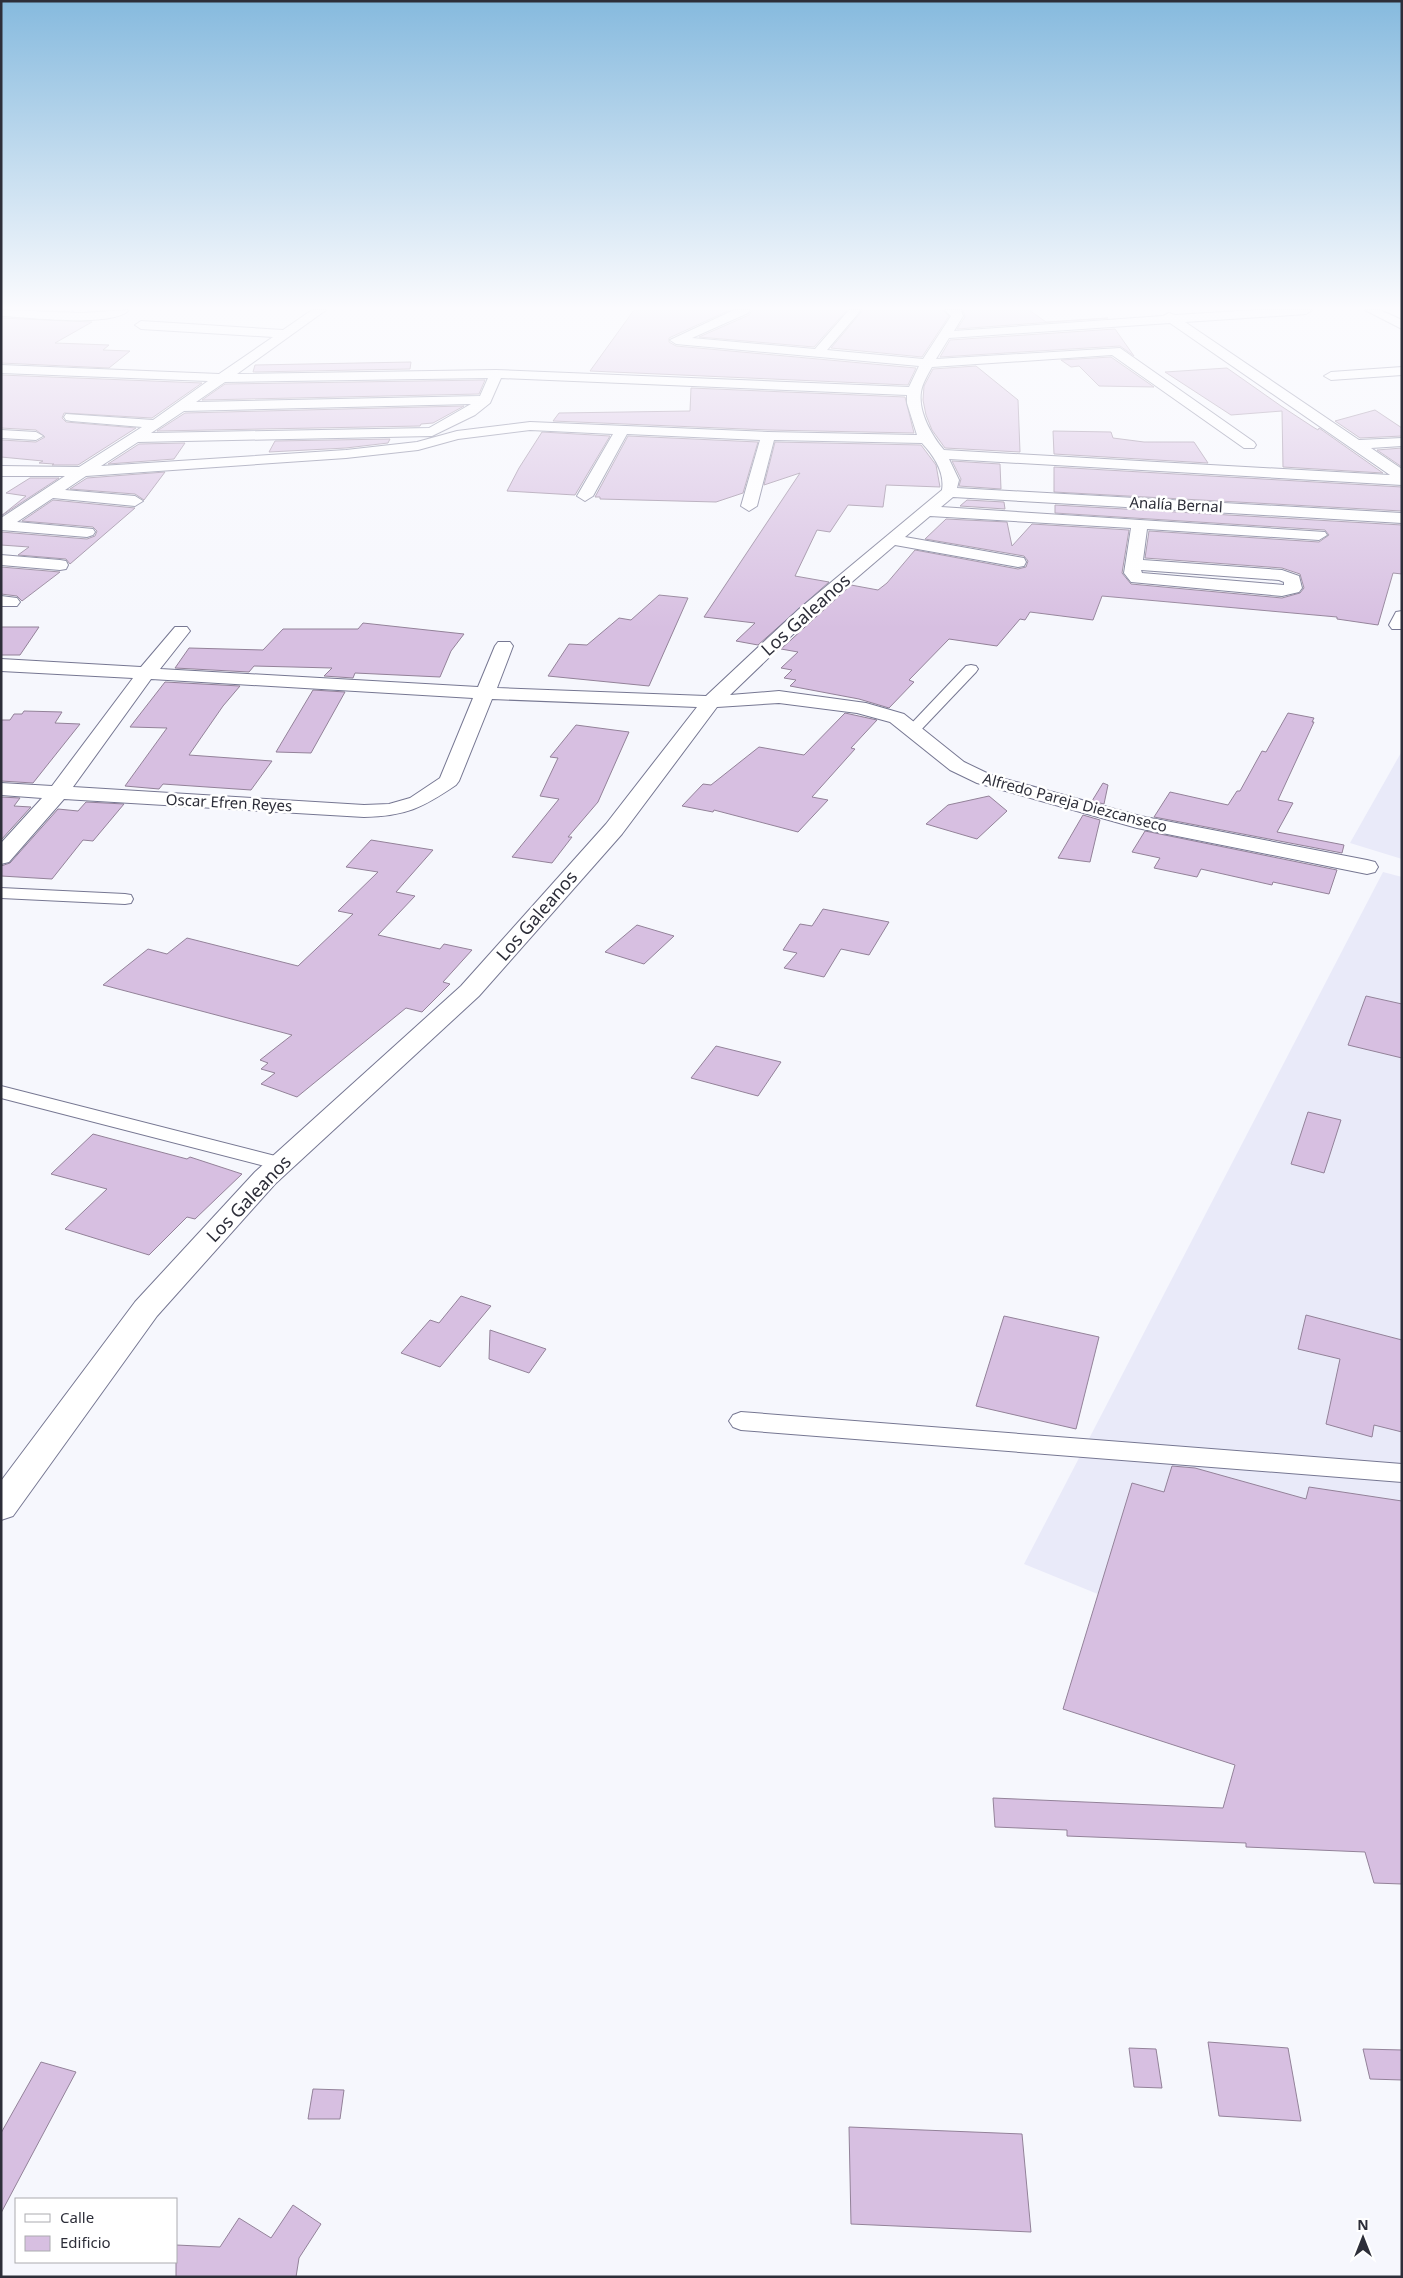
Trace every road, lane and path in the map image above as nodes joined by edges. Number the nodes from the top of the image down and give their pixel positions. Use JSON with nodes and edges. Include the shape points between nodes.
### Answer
{"nodes":[{"id":1,"x":163,"y":416,"type":"edge"},
{"id":2,"x":462,"y":416,"type":"edge"},
{"id":3,"x":476,"y":416,"type":"edge"},
{"id":4,"x":920,"y":416,"type":"edge"},
{"id":5,"x":1208,"y":416,"type":"edge"},
{"id":6,"x":1314,"y":416,"type":"edge"},
{"id":7,"x":71,"y":417,"type":"dead end"},
{"id":8,"x":156,"y":424,"type":"junction"},
{"id":9,"x":516,"y":428,"type":"junction"},
{"id":10,"x":622,"y":430,"type":"junction"},
{"id":11,"x":432,"y":432,"type":"junction"},
{"id":12,"x":1,"y":434,"type":"edge"},
{"id":13,"x":457,"y":435,"type":"junction"},
{"id":14,"x":36,"y":436,"type":"dead end"},
{"id":15,"x":768,"y":436,"type":"junction"},
{"id":16,"x":133,"y":438,"type":"junction"},
{"id":17,"x":1402,"y":442,"type":"edge"},
{"id":18,"x":1249,"y":445,"type":"dead end"},
{"id":19,"x":1356,"y":445,"type":"junction"},
{"id":20,"x":933,"y":446,"type":"junction"},
{"id":21,"x":1,"y":471,"type":"edge"},
{"id":22,"x":84,"y":472,"type":"junction"},
{"id":23,"x":1280,"y":472,"type":"junction"},
{"id":24,"x":1402,"y":478,"type":"edge"},
{"id":25,"x":949,"y":492,"type":"junction"},
{"id":26,"x":49,"y":493,"type":"junction"},
{"id":27,"x":585,"y":496,"type":"dead end"},
{"id":28,"x":1292,"y":500,"type":"junction"},
{"id":29,"x":134,"y":501,"type":"dead end"},
{"id":30,"x":1,"y":503,"type":"edge"},
{"id":31,"x":30,"y":506,"type":"junction"},
{"id":32,"x":749,"y":506,"type":"dead end"},
{"id":33,"x":927,"y":511,"type":"junction"},
{"id":34,"x":1402,"y":518,"type":"edge"},
{"id":35,"x":1140,"y":524,"type":"junction"},
{"id":36,"x":1,"y":525,"type":"edge"},
{"id":37,"x":87,"y":532,"type":"dead end"},
{"id":38,"x":1319,"y":535,"type":"dead end"},
{"id":39,"x":892,"y":540,"type":"junction"},
{"id":40,"x":1,"y":560,"type":"edge"},
{"id":41,"x":1018,"y":562,"type":"dead end"},
{"id":42,"x":1134,"y":564,"type":"junction"},
{"id":43,"x":60,"y":565,"type":"dead end"},
{"id":44,"x":181,"y":631,"type":"dead end"},
{"id":45,"x":504,"y":646,"type":"dead end"},
{"id":46,"x":1,"y":665,"type":"edge"},
{"id":47,"x":971,"y":669,"type":"dead end"},
{"id":48,"x":147,"y":672,"type":"junction"},
{"id":49,"x":487,"y":693,"type":"junction"},
{"id":50,"x":711,"y":702,"type":"junction"},
{"id":51,"x":914,"y":729,"type":"junction"},
{"id":52,"x":1,"y":790,"type":"edge"},
{"id":53,"x":57,"y":794,"type":"junction"},
{"id":54,"x":1,"y":856,"type":"edge"},
{"id":55,"x":1368,"y":867,"type":"dead end"},
{"id":56,"x":1,"y":893,"type":"edge"},
{"id":57,"x":125,"y":899,"type":"dead end"},
{"id":58,"x":1,"y":1092,"type":"edge"},
{"id":59,"x":280,"y":1164,"type":"junction"},
{"id":60,"x":741,"y":1421,"type":"dead end"},
{"id":61,"x":1402,"y":1473,"type":"edge"},
{"id":62,"x":7,"y":1488,"type":"edge"}],
"edges":[{"from":1,"to":8,"type":"street"},
{"from":2,"to":11,"type":"street"},
{"from":3,"to":9,"type":"street"},
{"from":4,"to":20,"type":"street"},
{"from":5,"to":18,"type":"street"},
{"from":6,"to":19,"type":"street"},
{"from":7,"to":8,"type":"street"},
{"from":8,"to":16,"type":"street"},
{"from":9,"to":10,"type":"street"},
{"from":9,"to":13,"type":"street"},
{"from":10,"to":15,"type":"street"},
{"from":10,"to":27,"type":"street"},
{"from":11,"to":13,"type":"street"},
{"from":11,"to":16,"type":"street"},
{"from":12,"to":14,"type":"street"},
{"from":13,"to":22,"type":"street","via":[[418,446],[346,454]]},
{"from":15,"to":20,"type":"street"},
{"from":15,"to":32,"type":"street"},
{"from":16,"to":22,"type":"street"},
{"from":17,"to":19,"type":"street"},
{"from":19,"to":24,"type":"street"},
{"from":20,"to":23,"type":"street"},
{"from":20,"to":25,"type":"street","via":[[951,480]]},
{"from":21,"to":22,"type":"street"},
{"from":22,"to":26,"type":"street"},
{"from":23,"to":24,"type":"street"},
{"from":23,"to":28,"type":"street"},
{"from":25,"to":28,"type":"street","name":"Analía Bernal"},
{"from":25,"to":33,"type":"street","name":"Los Galeanos"},
{"from":26,"to":29,"type":"street"},
{"from":26,"to":31,"type":"street"},
{"from":28,"to":34,"type":"street","name":"Analía Bernal"},
{"from":30,"to":31,"type":"street"},
{"from":31,"to":36,"type":"street"},
{"from":33,"to":35,"type":"street"},
{"from":33,"to":39,"type":"street","name":"Los Galeanos"},
{"from":35,"to":38,"type":"street"},
{"from":35,"to":42,"type":"street"},
{"from":36,"to":37,"type":"street"},
{"from":39,"to":41,"type":"street"},
{"from":39,"to":50,"type":"street","name":"Los Galeanos","via":[[805,613]]},
{"from":40,"to":43,"type":"street"},
{"from":42,"to":42,"type":"street","via":[[1282,575],[1293,580],[1293,588],[1282,591],[1146,580],[1132,573]]},
{"from":44,"to":48,"type":"street"},
{"from":45,"to":49,"type":"street"},
{"from":46,"to":48,"type":"street","name":"Alfredo Pareja Diezcanseco"},
{"from":47,"to":51,"type":"lane"},
{"from":48,"to":49,"type":"street","name":"Alfredo Pareja Diezcanseco"},
{"from":48,"to":53,"type":"street"},
{"from":49,"to":50,"type":"street","name":"Alfredo Pareja Diezcanseco"},
{"from":49,"to":53,"type":"street","name":"Oscar Efren Reyes","via":[[449,780],[417,802],[390,810]]},
{"from":50,"to":51,"type":"street","name":"Alfredo Pareja Diezcanseco","via":[[760,697],[799,699],[878,711]]},
{"from":50,"to":59,"type":"street","name":"Los Galeanos","via":[[614,828],[470,992]]},
{"from":51,"to":55,"type":"street","name":"Alfredo Pareja Diezcanseco","via":[[957,766],[984,779],[1137,822]]},
{"from":52,"to":53,"type":"street","name":"Oscar Efren Reyes"},
{"from":53,"to":54,"type":"street"},
{"from":56,"to":57,"type":"lane"},
{"from":58,"to":59,"type":"lane"},
{"from":59,"to":62,"type":"street","name":"Los Galeanos","via":[[146,1309]]},
{"from":60,"to":61,"type":"lane"}]}
